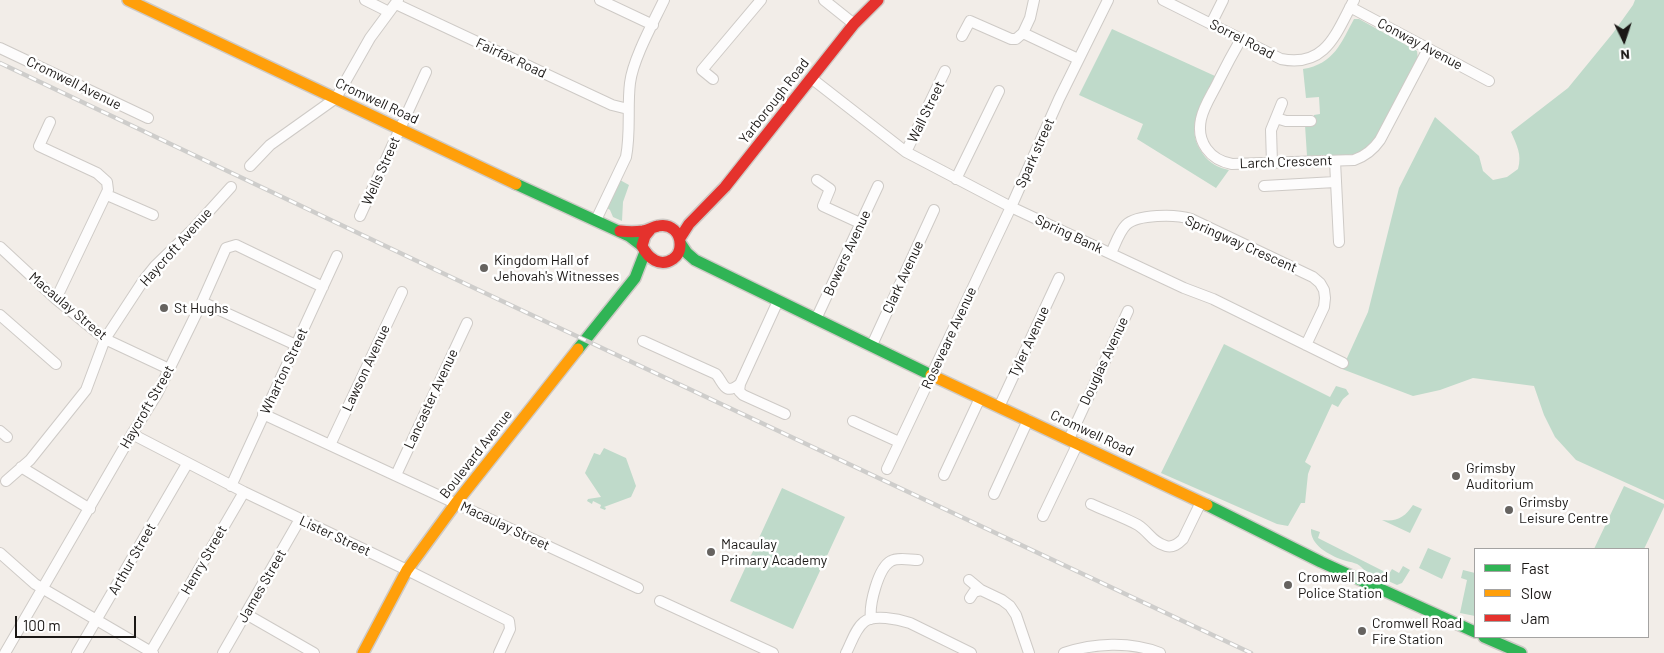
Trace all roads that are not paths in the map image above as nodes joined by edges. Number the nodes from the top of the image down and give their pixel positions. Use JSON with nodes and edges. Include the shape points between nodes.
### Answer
{"nodes":[{"id":1,"x":128,"y":0,"type":"edge"},
{"id":2,"x":365,"y":0,"type":"edge"},
{"id":3,"x":600,"y":0,"type":"edge"},
{"id":4,"x":664,"y":0,"type":"edge"},
{"id":5,"x":760,"y":0,"type":"edge"},
{"id":6,"x":824,"y":0,"type":"edge"},
{"id":7,"x":878,"y":0,"type":"edge"},
{"id":8,"x":1034,"y":0,"type":"edge"},
{"id":9,"x":1108,"y":0,"type":"edge"},
{"id":10,"x":1163,"y":0,"type":"edge"},
{"id":11,"x":1223,"y":0,"type":"edge"},
{"id":12,"x":1352,"y":4,"type":"edge"},
{"id":13,"x":394,"y":6,"type":"edge"},
{"id":14,"x":854,"y":24,"type":"junction"},
{"id":15,"x":1211,"y":24,"type":"junction"},
{"id":16,"x":652,"y":25,"type":"junction"},
{"id":17,"x":1023,"y":33,"type":"junction"},
{"id":18,"x":962,"y":36,"type":"dead end"},
{"id":19,"x":1240,"y":39,"type":"junction"},
{"id":20,"x":0,"y":48,"type":"edge"},
{"id":21,"x":1428,"y":49,"type":"junction"},
{"id":22,"x":1078,"y":59,"type":"junction"},
{"id":23,"x":426,"y":72,"type":"dead end"},
{"id":24,"x":945,"y":72,"type":"dead end"},
{"id":25,"x":811,"y":78,"type":"junction"},
{"id":26,"x":712,"y":79,"type":"dead end"},
{"id":27,"x":1489,"y":81,"type":"dead end"},
{"id":28,"x":999,"y":91,"type":"dead end"},
{"id":29,"x":336,"y":98,"type":"junction"},
{"id":30,"x":1282,"y":103,"type":"dead end"},
{"id":31,"x":628,"y":109,"type":"junction"},
{"id":32,"x":148,"y":118,"type":"dead end"},
{"id":33,"x":1276,"y":118,"type":"junction"},
{"id":34,"x":1311,"y":121,"type":"dead end"},
{"id":35,"x":50,"y":122,"type":"dead end"},
{"id":36,"x":400,"y":129,"type":"junction"},
{"id":37,"x":906,"y":152,"type":"junction"},
{"id":38,"x":1335,"y":161,"type":"junction"},
{"id":39,"x":1272,"y":163,"type":"junction"},
{"id":40,"x":250,"y":166,"type":"dead end"},
{"id":41,"x":956,"y":179,"type":"junction"},
{"id":42,"x":817,"y":180,"type":"dead end"},
{"id":43,"x":1335,"y":182,"type":"junction"},
{"id":44,"x":878,"y":186,"type":"dead end"},
{"id":45,"x":1264,"y":186,"type":"dead end"},
{"id":46,"x":231,"y":187,"type":"dead end"},
{"id":47,"x":107,"y":195,"type":"junction"},
{"id":48,"x":1011,"y":207,"type":"junction"},
{"id":49,"x":934,"y":210,"type":"dead end"},
{"id":50,"x":153,"y":215,"type":"dead end"},
{"id":51,"x":360,"y":216,"type":"dead end"},
{"id":52,"x":596,"y":220,"type":"junction"},
{"id":53,"x":693,"y":220,"type":"junction"},
{"id":54,"x":860,"y":223,"type":"junction"},
{"id":55,"x":663,"y":225,"type":"junction"},
{"id":56,"x":614,"y":230,"type":"junction"},
{"id":57,"x":650,"y":230,"type":"junction"},
{"id":58,"x":680,"y":241,"type":"junction"},
{"id":59,"x":1339,"y":242,"type":"dead end"},
{"id":60,"x":0,"y":247,"type":"edge"},
{"id":61,"x":644,"y":249,"type":"junction"},
{"id":62,"x":1111,"y":253,"type":"junction"},
{"id":63,"x":337,"y":256,"type":"dead end"},
{"id":64,"x":673,"y":259,"type":"junction"},
{"id":65,"x":696,"y":260,"type":"junction"},
{"id":66,"x":661,"y":263,"type":"junction"},
{"id":67,"x":1059,"y":278,"type":"dead end"},
{"id":68,"x":629,"y":285,"type":"junction"},
{"id":69,"x":323,"y":287,"type":"junction"},
{"id":70,"x":402,"y":292,"type":"dead end"},
{"id":71,"x":56,"y":299,"type":"junction"},
{"id":72,"x":778,"y":301,"type":"junction"},
{"id":73,"x":202,"y":302,"type":"junction"},
{"id":74,"x":1128,"y":311,"type":"dead end"},
{"id":75,"x":0,"y":315,"type":"edge"},
{"id":76,"x":816,"y":319,"type":"junction"},
{"id":77,"x":467,"y":323,"type":"dead end"},
{"id":78,"x":105,"y":340,"type":"junction"},
{"id":79,"x":643,"y":341,"type":"dead end"},
{"id":80,"x":296,"y":345,"type":"junction"},
{"id":81,"x":872,"y":345,"type":"junction"},
{"id":82,"x":1306,"y":345,"type":"junction"},
{"id":83,"x":1343,"y":363,"type":"dead end"},
{"id":84,"x":56,"y":364,"type":"dead end"},
{"id":85,"x":169,"y":370,"type":"junction"},
{"id":86,"x":932,"y":375,"type":"junction"},
{"id":87,"x":740,"y":384,"type":"junction"},
{"id":88,"x":980,"y":398,"type":"junction"},
{"id":89,"x":999,"y":406,"type":"junction"},
{"id":90,"x":263,"y":414,"type":"junction"},
{"id":91,"x":785,"y":414,"type":"dead end"},
{"id":92,"x":1028,"y":420,"type":"junction"},
{"id":93,"x":853,"y":421,"type":"dead end"},
{"id":94,"x":132,"y":434,"type":"junction"},
{"id":95,"x":1073,"y":441,"type":"junction"},
{"id":96,"x":899,"y":442,"type":"junction"},
{"id":97,"x":330,"y":445,"type":"junction"},
{"id":98,"x":188,"y":464,"type":"junction"},
{"id":99,"x":21,"y":467,"type":"junction"},
{"id":100,"x":887,"y":469,"type":"dead end"},
{"id":101,"x":396,"y":475,"type":"junction"},
{"id":102,"x":944,"y":475,"type":"dead end"},
{"id":103,"x":6,"y":481,"type":"dead end"},
{"id":104,"x":231,"y":486,"type":"junction"},
{"id":105,"x":244,"y":492,"type":"junction"},
{"id":106,"x":994,"y":494,"type":"dead end"},
{"id":107,"x":1201,"y":502,"type":"junction"},
{"id":108,"x":456,"y":503,"type":"junction"},
{"id":109,"x":1091,"y":504,"type":"dead end"},
{"id":110,"x":90,"y":509,"type":"junction"},
{"id":111,"x":1043,"y":516,"type":"dead end"},
{"id":112,"x":300,"y":519,"type":"junction"},
{"id":113,"x":0,"y":553,"type":"edge"},
{"id":114,"x":918,"y":560,"type":"dead end"},
{"id":115,"x":407,"y":570,"type":"junction"},
{"id":116,"x":968,"y":580,"type":"dead end"},
{"id":117,"x":638,"y":588,"type":"dead end"},
{"id":118,"x":42,"y":589,"type":"junction"},
{"id":119,"x":981,"y":590,"type":"junction"},
{"id":120,"x":970,"y":598,"type":"dead end"},
{"id":121,"x":660,"y":601,"type":"dead end"},
{"id":122,"x":246,"y":614,"type":"junction"},
{"id":123,"x":871,"y":619,"type":"junction"},
{"id":124,"x":97,"y":620,"type":"junction"},
{"id":125,"x":1474,"y":632,"type":"edge"},
{"id":126,"x":1486,"y":638,"type":"edge"},
{"id":127,"x":4,"y":653,"type":"edge"},
{"id":128,"x":77,"y":653,"type":"edge"},
{"id":129,"x":151,"y":653,"type":"edge"},
{"id":130,"x":223,"y":653,"type":"edge"},
{"id":131,"x":314,"y":653,"type":"edge"},
{"id":132,"x":363,"y":653,"type":"edge"},
{"id":133,"x":499,"y":653,"type":"edge"},
{"id":134,"x":773,"y":653,"type":"edge"},
{"id":135,"x":846,"y":653,"type":"edge"},
{"id":136,"x":970,"y":653,"type":"edge"},
{"id":137,"x":1029,"y":653,"type":"edge"},
{"id":138,"x":1064,"y":653,"type":"edge"},
{"id":139,"x":1160,"y":653,"type":"edge"},
{"id":140,"x":1520,"y":653,"type":"edge"}],
"edges":[{"from":1,"to":29,"type":"street","name":"Cromwell Road"},
{"from":2,"to":13,"type":"street","name":"Fairfax Road"},
{"from":3,"to":16,"type":"street"},
{"from":4,"to":16,"type":"street"},
{"from":5,"to":26,"type":"street","via":[[702,70]]},
{"from":6,"to":14,"type":"street"},
{"from":7,"to":14,"type":"street","name":"Yarborough Road"},
{"from":8,"to":17,"type":"street"},
{"from":9,"to":22,"type":"street","name":"Spark street"},
{"from":10,"to":15,"type":"street","name":"Sorrel Road"},
{"from":11,"to":15,"type":"street"},
{"from":12,"to":19,"type":"street","name":"Sorrel Road","via":[[1326,49],[1311,59],[1292,61],[1281,58]]},
{"from":12,"to":21,"type":"street","name":"Conway Avenue"},
{"from":13,"to":29,"type":"street","via":[[370,38]]},
{"from":13,"to":31,"type":"street","name":"Fairfax Road","via":[[612,105]]},
{"from":14,"to":25,"type":"street","name":"Yarborough Road"},
{"from":15,"to":19,"type":"street","name":"Sorrel Road"},
{"from":16,"to":31,"type":"street","via":[[630,81]]},
{"from":17,"to":18,"type":"street","via":[[1011,39],[970,21]]},
{"from":17,"to":22,"type":"street"},
{"from":19,"to":39,"type":"street","name":"Larch Crescent","via":[[1204,110],[1201,139],[1211,155],[1226,163]]},
{"from":20,"to":32,"type":"street","name":"Cromwell Avenue"},
{"from":21,"to":27,"type":"street","name":"Conway Avenue"},
{"from":21,"to":38,"type":"street","name":"Larch Crescent","via":[[1373,150],[1354,160]]},
{"from":22,"to":48,"type":"street","name":"Spark street"},
{"from":23,"to":36,"type":"street","name":"Wells Street"},
{"from":24,"to":37,"type":"street","name":"Wall Street"},
{"from":25,"to":37,"type":"street","name":"Spring Bank"},
{"from":25,"to":53,"type":"street","name":"Yarborough Road","via":[[725,187]]},
{"from":28,"to":41,"type":"street"},
{"from":29,"to":36,"type":"street","name":"Cromwell Road"},
{"from":29,"to":40,"type":"street","via":[[270,145]]},
{"from":30,"to":33,"type":"street"},
{"from":31,"to":52,"type":"street","via":[[626,157]]},
{"from":33,"to":34,"type":"street"},
{"from":33,"to":39,"type":"street","via":[[1271,130]]},
{"from":35,"to":47,"type":"street","via":[[39,146],[98,173],[107,182]]},
{"from":36,"to":51,"type":"street","name":"Wells Street"},
{"from":36,"to":52,"type":"street","name":"Cromwell Road"},
{"from":37,"to":41,"type":"street","name":"Spring Bank"},
{"from":38,"to":39,"type":"street","name":"Larch Crescent"},
{"from":38,"to":43,"type":"street"},
{"from":41,"to":48,"type":"street","name":"Spring Bank"},
{"from":42,"to":54,"type":"street","via":[[830,189],[823,206]]},
{"from":43,"to":45,"type":"street"},
{"from":43,"to":59,"type":"street"},
{"from":44,"to":54,"type":"street","name":"Bowers Avenue"},
{"from":46,"to":78,"type":"street","name":"Haycroft Avenue","via":[[155,266]]},
{"from":47,"to":50,"type":"street"},
{"from":47,"to":71,"type":"street"},
{"from":48,"to":62,"type":"street","name":"Spring Bank"},
{"from":48,"to":86,"type":"street","name":"Roseveare Avenue"},
{"from":49,"to":81,"type":"street","name":"Clark Avenue"},
{"from":52,"to":56,"type":"street","name":"Cromwell Road"},
{"from":53,"to":55,"type":"street"},
{"from":53,"to":58,"type":"street","name":"Yarborough Road","via":[[685,228]]},
{"from":54,"to":76,"type":"street","name":"Bowers Avenue"},
{"from":55,"to":57,"type":"street"},
{"from":55,"to":58,"type":"street","via":[[676,232]]},
{"from":56,"to":57,"type":"street","name":"Cromwell Road"},
{"from":56,"to":61,"type":"street","name":"Cromwell Road","via":[[629,236]]},
{"from":57,"to":61,"type":"street","via":[[645,236]]},
{"from":58,"to":64,"type":"street","via":[[680,250]]},
{"from":58,"to":65,"type":"street","name":"Cromwell Road"},
{"from":60,"to":71,"type":"street","name":"Macaulay Street"},
{"from":61,"to":66,"type":"street","via":[[649,258]]},
{"from":61,"to":68,"type":"street","name":"Boulevard Avenue","via":[[639,270]]},
{"from":62,"to":82,"type":"street","name":"Spring Bank"},
{"from":62,"to":82,"type":"street","name":"Springway Crescent","via":[[1124,227],[1131,221],[1180,216],[1281,261],[1313,277],[1324,290],[1324,308]]},
{"from":63,"to":69,"type":"street","name":"Wharton Street"},
{"from":64,"to":65,"type":"street","name":"Cromwell Road"},
{"from":64,"to":66,"type":"street"},
{"from":65,"to":72,"type":"street","name":"Cromwell Road"},
{"from":66,"to":68,"type":"street","name":"Boulevard Avenue"},
{"from":67,"to":89,"type":"street","name":"Tyler Avenue"},
{"from":68,"to":108,"type":"street","name":"Boulevard Avenue"},
{"from":69,"to":73,"type":"street","name":"Haycroft Street","via":[[236,245],[224,251]]},
{"from":69,"to":80,"type":"street","name":"Wharton Street"},
{"from":70,"to":97,"type":"street","name":"Lawson Avenue"},
{"from":71,"to":78,"type":"street","name":"Macaulay Street"},
{"from":72,"to":76,"type":"street","name":"Cromwell Road"},
{"from":72,"to":87,"type":"street"},
{"from":73,"to":80,"type":"street"},
{"from":73,"to":85,"type":"street","name":"Haycroft Street"},
{"from":74,"to":95,"type":"street","name":"Douglas Avenue"},
{"from":75,"to":84,"type":"street"},
{"from":76,"to":81,"type":"street","name":"Cromwell Road"},
{"from":77,"to":101,"type":"street","name":"Lancaster Avenue"},
{"from":78,"to":85,"type":"street","name":"Macaulay Street"},
{"from":78,"to":99,"type":"street","name":"Haycroft Avenue","via":[[86,390]]},
{"from":79,"to":87,"type":"street","via":[[716,374],[727,388],[734,389]]},
{"from":80,"to":90,"type":"street","name":"Wharton Street"},
{"from":81,"to":86,"type":"street","name":"Cromwell Road"},
{"from":82,"to":83,"type":"street","name":"Spring Bank"},
{"from":85,"to":94,"type":"street","name":"Haycroft Street"},
{"from":86,"to":88,"type":"street","name":"Cromwell Road"},
{"from":86,"to":96,"type":"street","name":"Roseveare Avenue"},
{"from":87,"to":91,"type":"street","via":[[739,391],[743,394]]},
{"from":88,"to":89,"type":"street","name":"Cromwell Road"},
{"from":88,"to":102,"type":"street"},
{"from":89,"to":92,"type":"street","name":"Cromwell Road"},
{"from":90,"to":97,"type":"street","name":"Macaulay Street"},
{"from":90,"to":104,"type":"street","name":"Wharton Street"},
{"from":92,"to":95,"type":"street","name":"Cromwell Road"},
{"from":92,"to":106,"type":"street"},
{"from":93,"to":96,"type":"street"},
{"from":94,"to":98,"type":"street","name":"Lister Street"},
{"from":94,"to":110,"type":"street","name":"Haycroft Street"},
{"from":95,"to":107,"type":"street","name":"Cromwell Road"},
{"from":95,"to":111,"type":"street","name":"Douglas Avenue"},
{"from":96,"to":100,"type":"street","name":"Roseveare Avenue"},
{"from":97,"to":101,"type":"street","name":"Macaulay Street"},
{"from":98,"to":104,"type":"street","name":"Lister Street"},
{"from":98,"to":124,"type":"street","name":"Arthur Street"},
{"from":99,"to":103,"type":"street","name":"Haycroft Avenue"},
{"from":99,"to":110,"type":"street"},
{"from":101,"to":108,"type":"street","name":"Macaulay Street"},
{"from":104,"to":105,"type":"street","name":"Lister Street"},
{"from":105,"to":112,"type":"street","name":"Lister Street"},
{"from":105,"to":129,"type":"street","name":"Henry Street"},
{"from":107,"to":109,"type":"street","via":[[1183,539],[1174,546],[1152,539],[1138,526]]},
{"from":107,"to":125,"type":"street","name":"Cromwell Road","via":[[1321,562]]},
{"from":108,"to":115,"type":"street","name":"Boulevard Avenue"},
{"from":108,"to":117,"type":"street","name":"Macaulay Street"},
{"from":110,"to":118,"type":"street","name":"Haycroft Street"},
{"from":112,"to":115,"type":"street","name":"Lister Street"},
{"from":112,"to":122,"type":"street","name":"James Street"},
{"from":113,"to":118,"type":"street"},
{"from":114,"to":123,"type":"street","via":[[896,560],[888,564],[871,600]]},
{"from":115,"to":132,"type":"street","name":"Boulevard Avenue"},
{"from":115,"to":133,"type":"street","name":"Lister Street","via":[[509,621],[510,629]]},
{"from":116,"to":119,"type":"street"},
{"from":118,"to":124,"type":"street"},
{"from":118,"to":127,"type":"street","name":"Haycroft Street"},
{"from":119,"to":120,"type":"street"},
{"from":119,"to":137,"type":"street","via":[[1010,606]]},
{"from":121,"to":134,"type":"street"},
{"from":122,"to":130,"type":"street","name":"James Street"},
{"from":122,"to":131,"type":"street"},
{"from":123,"to":135,"type":"street","via":[[859,627]]},
{"from":123,"to":136,"type":"street","via":[[905,621]]},
{"from":124,"to":128,"type":"street","name":"Arthur Street"},
{"from":124,"to":129,"type":"street"},
{"from":126,"to":140,"type":"street"},
{"from":138,"to":139,"type":"street","via":[[1091,646],[1123,645]]}]}
